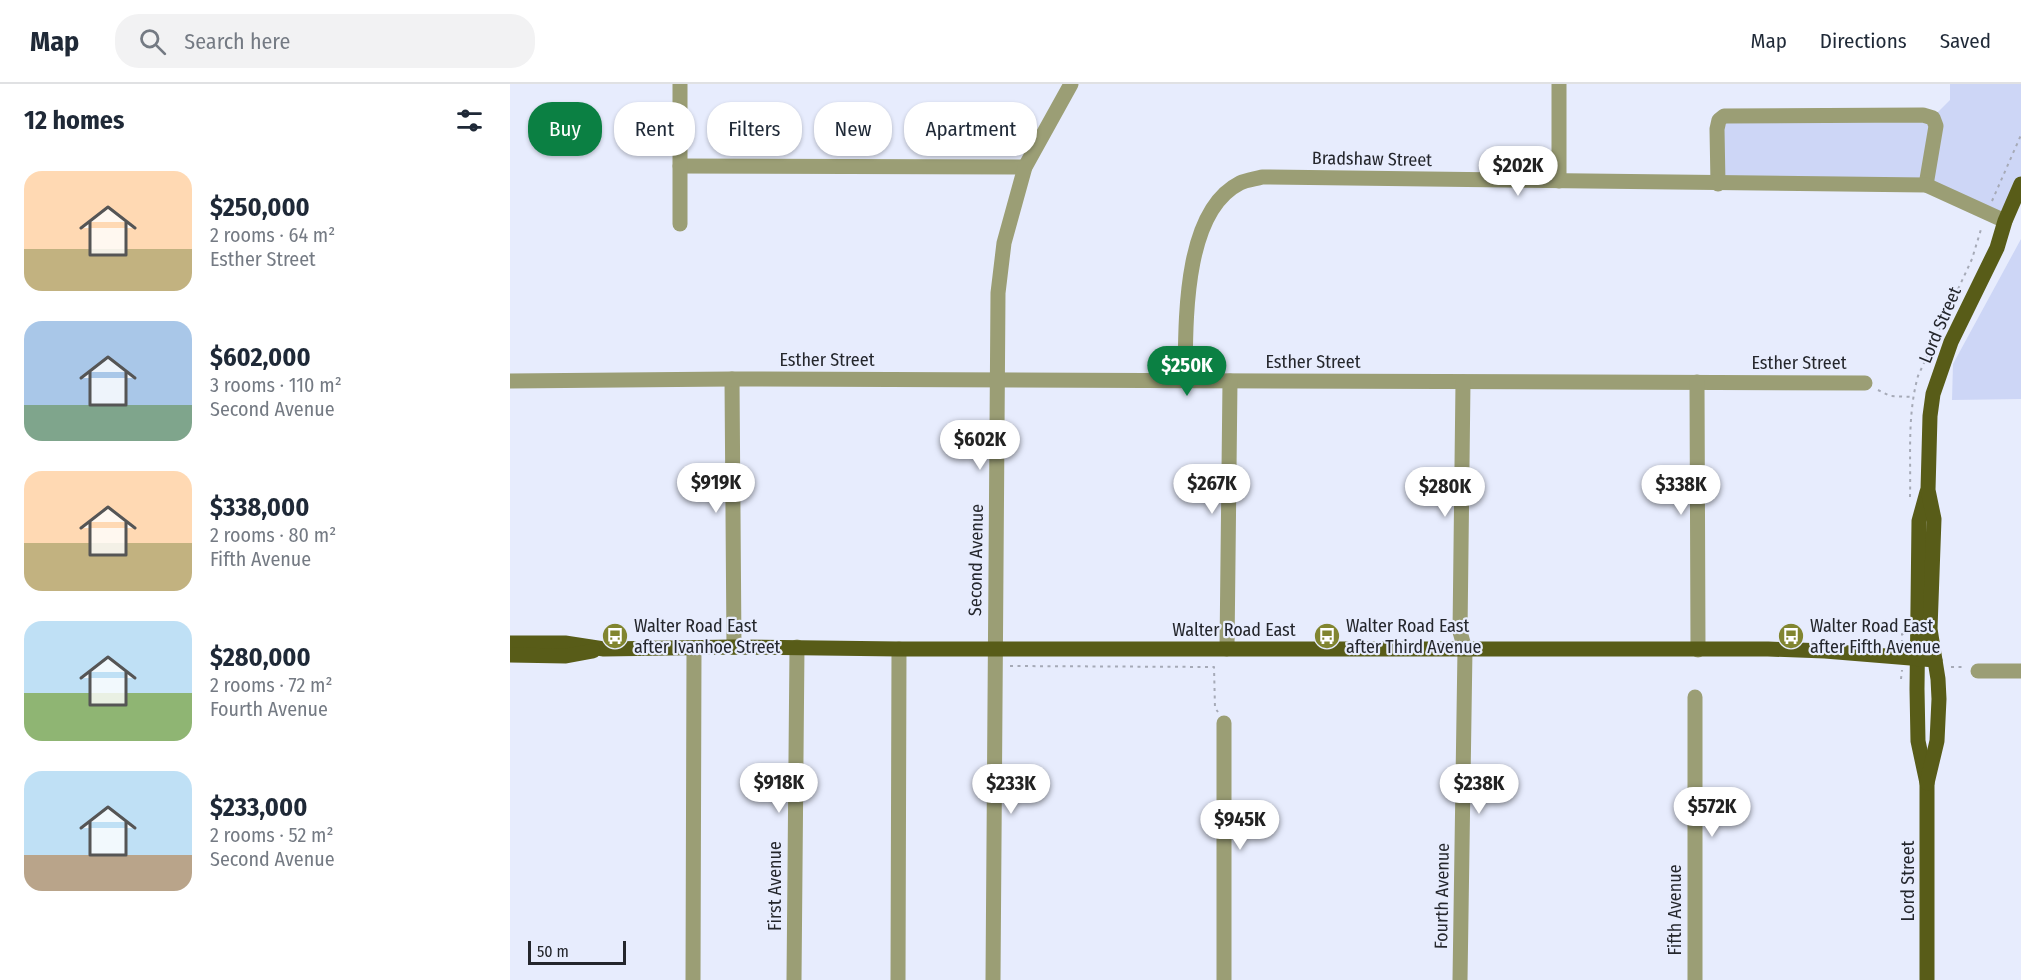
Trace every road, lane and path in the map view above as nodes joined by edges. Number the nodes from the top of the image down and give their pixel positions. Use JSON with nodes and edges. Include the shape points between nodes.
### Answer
{"nodes":[{"id":1,"x":680,"y":84,"type":"edge"},
{"id":2,"x":1071,"y":84,"type":"edge"},
{"id":3,"x":1559,"y":84,"type":"edge"},
{"id":4,"x":2021,"y":135,"type":"edge"},
{"id":5,"x":680,"y":166,"type":"junction"},
{"id":6,"x":1025,"y":167,"type":"junction"},
{"id":7,"x":1559,"y":181,"type":"junction"},
{"id":8,"x":1718,"y":184,"type":"junction"},
{"id":9,"x":2021,"y":184,"type":"edge"},
{"id":10,"x":1926,"y":185,"type":"junction"},
{"id":11,"x":1987,"y":212,"type":"junction"},
{"id":12,"x":2005,"y":221,"type":"junction"},
{"id":13,"x":680,"y":224,"type":"dead end"},
{"id":14,"x":732,"y":379,"type":"junction"},
{"id":15,"x":997,"y":380,"type":"junction"},
{"id":16,"x":510,"y":381,"type":"edge"},
{"id":17,"x":1185,"y":381,"type":"junction"},
{"id":18,"x":1230,"y":381,"type":"junction"},
{"id":19,"x":1462,"y":382,"type":"junction"},
{"id":20,"x":1697,"y":382,"type":"junction"},
{"id":21,"x":1865,"y":383,"type":"joint"},
{"id":22,"x":1913,"y":397,"type":"dead end"},
{"id":23,"x":1928,"y":489,"type":"junction"},
{"id":24,"x":510,"y":643,"type":"edge"},
{"id":25,"x":734,"y":647,"type":"junction"},
{"id":26,"x":796,"y":647,"type":"junction"},
{"id":27,"x":604,"y":649,"type":"junction"},
{"id":28,"x":694,"y":649,"type":"junction"},
{"id":29,"x":899,"y":649,"type":"junction"},
{"id":30,"x":995,"y":649,"type":"junction"},
{"id":31,"x":1227,"y":649,"type":"junction"},
{"id":32,"x":1465,"y":649,"type":"junction"},
{"id":33,"x":1698,"y":650,"type":"junction"},
{"id":34,"x":510,"y":655,"type":"edge"},
{"id":35,"x":1918,"y":660,"type":"junction"},
{"id":36,"x":1940,"y":663,"type":"junction"},
{"id":37,"x":995,"y":666,"type":"junction"},
{"id":38,"x":1978,"y":670,"type":"joint"},
{"id":39,"x":2021,"y":670,"type":"edge"},
{"id":40,"x":1695,"y":697,"type":"dead end"},
{"id":41,"x":1224,"y":723,"type":"joint"},
{"id":42,"x":1928,"y":783,"type":"junction"},
{"id":43,"x":693,"y":980,"type":"edge"},
{"id":44,"x":794,"y":980,"type":"edge"},
{"id":45,"x":898,"y":980,"type":"edge"},
{"id":46,"x":993,"y":980,"type":"edge"},
{"id":47,"x":1224,"y":980,"type":"edge"},
{"id":48,"x":1460,"y":980,"type":"edge"},
{"id":49,"x":1695,"y":980,"type":"edge"},
{"id":50,"x":1927,"y":980,"type":"edge"}],
"edges":[{"from":1,"to":5,"type":"street"},
{"from":2,"to":6,"type":"street","name":"Second Avenue"},
{"from":3,"to":7,"type":"street"},
{"from":4,"to":11,"type":"path"},
{"from":5,"to":6,"type":"street"},
{"from":5,"to":13,"type":"street"},
{"from":6,"to":15,"type":"street","name":"Second Avenue","via":[[1000,266]]},
{"from":7,"to":8,"type":"street","name":"Bradshaw Street"},
{"from":7,"to":17,"type":"street","name":"Bradshaw Street","via":[[1262,177],[1240,183],[1218,200],[1193,259],[1186,304]]},
{"from":8,"to":10,"type":"street","name":"Bradshaw Street"},
{"from":8,"to":10,"type":"street","via":[[1717,129],[1724,116],[1923,115],[1932,118],[1936,126]]},
{"from":9,"to":12,"type":"main road","name":"Lord Street"},
{"from":10,"to":11,"type":"street","name":"Bradshaw Street"},
{"from":11,"to":12,"type":"street","name":"Bradshaw Street"},
{"from":12,"to":23,"type":"main road","name":"Lord Street","via":[[1951,342],[1934,394]]},
{"from":14,"to":15,"type":"street","name":"Esther Street"},
{"from":14,"to":16,"type":"street","name":"Esther Street"},
{"from":14,"to":25,"type":"street"},
{"from":15,"to":17,"type":"street","name":"Esther Street"},
{"from":15,"to":30,"type":"street","name":"Second Avenue"},
{"from":17,"to":18,"type":"street","name":"Esther Street"},
{"from":18,"to":19,"type":"street","name":"Esther Street"},
{"from":18,"to":31,"type":"street"},
{"from":19,"to":20,"type":"street","name":"Esther Street"},
{"from":19,"to":32,"type":"street","name":"Fourth Avenue","via":[[1460,632]]},
{"from":20,"to":21,"type":"street","name":"Esther Street"},
{"from":20,"to":33,"type":"street"},
{"from":21,"to":22,"type":"path","via":[[1890,396]]},
{"from":23,"to":35,"type":"main road","name":"Lord Street","via":[[1919,521]]},
{"from":23,"to":36,"type":"main road","name":"Lord Street","via":[[1934,519],[1930,629]]},
{"from":24,"to":27,"type":"main road","name":"Walter Road East","via":[[565,643]]},
{"from":25,"to":26,"type":"main road","name":"Walter Road East"},
{"from":25,"to":28,"type":"main road","name":"Walter Road East"},
{"from":26,"to":29,"type":"main road","name":"Walter Road East"},
{"from":26,"to":44,"type":"street","name":"First Avenue"},
{"from":27,"to":28,"type":"main road","name":"Walter Road East"},
{"from":27,"to":34,"type":"main road","name":"Walter Road East","via":[[566,656]]},
{"from":28,"to":43,"type":"street"},
{"from":29,"to":30,"type":"main road","name":"Walter Road East"},
{"from":29,"to":45,"type":"street"},
{"from":30,"to":31,"type":"main road","name":"Walter Road East"},
{"from":30,"to":37,"type":"street","name":"Second Avenue"},
{"from":31,"to":32,"type":"main road","name":"Walter Road East"},
{"from":32,"to":33,"type":"main road","name":"Walter Road East"},
{"from":32,"to":48,"type":"street","name":"Fourth Avenue"},
{"from":33,"to":35,"type":"main road","name":"Walter Road East","via":[[1825,651]]},
{"from":35,"to":36,"type":"main road","name":"Walter Road East"},
{"from":35,"to":42,"type":"main road","name":"Lord Street","via":[[1918,741]]},
{"from":36,"to":38,"type":"path"},
{"from":36,"to":42,"type":"main road","name":"Lord Street","via":[[1937,741]]},
{"from":37,"to":41,"type":"path","via":[[1214,667],[1215,708]]},
{"from":37,"to":46,"type":"street","name":"Second Avenue"},
{"from":38,"to":39,"type":"street"},
{"from":40,"to":49,"type":"street","name":"Fifth Avenue"},
{"from":41,"to":47,"type":"street"},
{"from":42,"to":50,"type":"main road","name":"Lord Street"}]}
